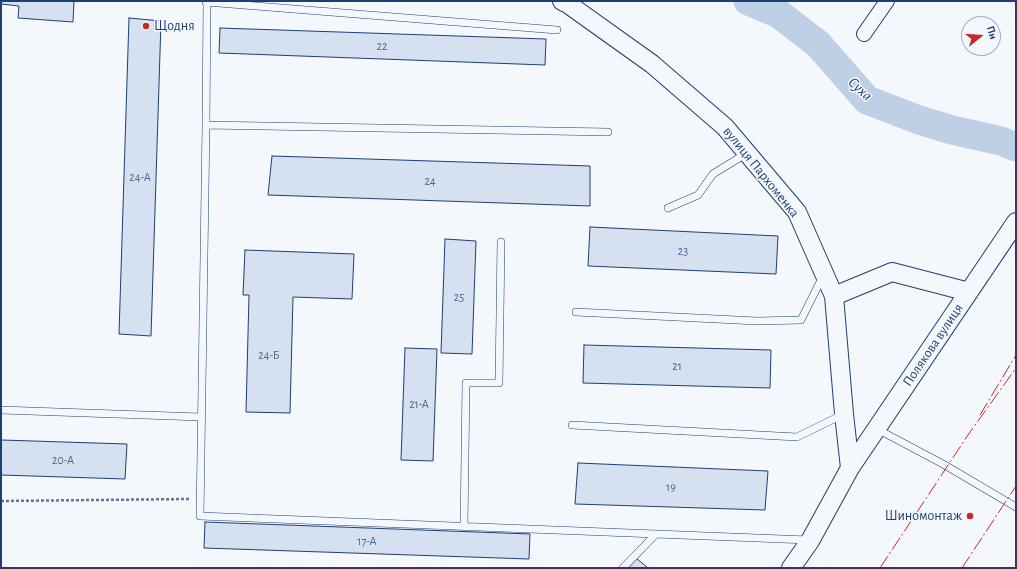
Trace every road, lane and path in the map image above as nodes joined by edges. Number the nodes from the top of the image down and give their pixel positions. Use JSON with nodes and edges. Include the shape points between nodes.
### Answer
{"nodes":[{"id":1,"x":562,"y":1,"type":"edge"},
{"id":2,"x":887,"y":1,"type":"edge"},
{"id":3,"x":206,"y":2,"type":"edge"},
{"id":4,"x":557,"y":30,"type":"dead end"},
{"id":5,"x":864,"y":34,"type":"dead end"},
{"id":6,"x":206,"y":125,"type":"junction"},
{"id":7,"x":608,"y":132,"type":"dead end"},
{"id":8,"x":747,"y":153,"type":"junction"},
{"id":9,"x":668,"y":208,"type":"dead end"},
{"id":10,"x":1016,"y":222,"type":"edge"},
{"id":11,"x":501,"y":242,"type":"dead end"},
{"id":12,"x":824,"y":274,"type":"junction"},
{"id":13,"x":969,"y":292,"type":"junction"},
{"id":14,"x":834,"y":296,"type":"junction"},
{"id":15,"x":576,"y":312,"type":"dead end"},
{"id":16,"x":1,"y":410,"type":"edge"},
{"id":17,"x":844,"y":414,"type":"junction"},
{"id":18,"x":201,"y":417,"type":"junction"},
{"id":19,"x":572,"y":425,"type":"dead end"},
{"id":20,"x":877,"y":429,"type":"junction"},
{"id":21,"x":850,"y":468,"type":"junction"},
{"id":22,"x":200,"y":498,"type":"junction"},
{"id":23,"x":1,"y":501,"type":"edge"},
{"id":24,"x":1016,"y":507,"type":"edge"},
{"id":25,"x":464,"y":527,"type":"junction"},
{"id":26,"x":656,"y":534,"type":"junction"},
{"id":27,"x":810,"y":540,"type":"junction"},
{"id":28,"x":623,"y":568,"type":"edge"},
{"id":29,"x":791,"y":568,"type":"edge"}],
"edges":[{"from":1,"to":8,"type":"street","name":"вулиця Пархоменка","via":[[652,64],[725,127]]},
{"from":2,"to":5,"type":"street"},
{"from":3,"to":4,"type":"lane"},
{"from":3,"to":6,"type":"lane"},
{"from":6,"to":7,"type":"lane"},
{"from":6,"to":18,"type":"lane"},
{"from":8,"to":9,"type":"lane","via":[[713,174],[698,195]]},
{"from":8,"to":12,"type":"street","name":"вулиця Пархоменка","via":[[797,212]]},
{"from":10,"to":13,"type":"street","name":"Полякова вулиця"},
{"from":11,"to":25,"type":"lane","via":[[500,383],[466,383]]},
{"from":12,"to":14,"type":"street","name":"вулиця Пархоменка"},
{"from":12,"to":15,"type":"lane","via":[[800,320],[757,321]]},
{"from":13,"to":14,"type":"street","via":[[892,272]]},
{"from":13,"to":20,"type":"street","name":"Полякова вулиця"},
{"from":14,"to":17,"type":"street"},
{"from":16,"to":18,"type":"lane"},
{"from":17,"to":19,"type":"lane","via":[[797,437]]},
{"from":17,"to":21,"type":"street"},
{"from":18,"to":22,"type":"lane"},
{"from":20,"to":21,"type":"street","name":"Полякова вулиця"},
{"from":20,"to":24,"type":"lane"},
{"from":21,"to":27,"type":"street","name":"Полякова вулиця"},
{"from":22,"to":23,"type":"path"},
{"from":22,"to":25,"type":"lane","via":[[200,516]]},
{"from":25,"to":26,"type":"lane"},
{"from":26,"to":27,"type":"lane"},
{"from":26,"to":28,"type":"lane"},
{"from":27,"to":29,"type":"street","name":"Полякова вулиця"}]}
